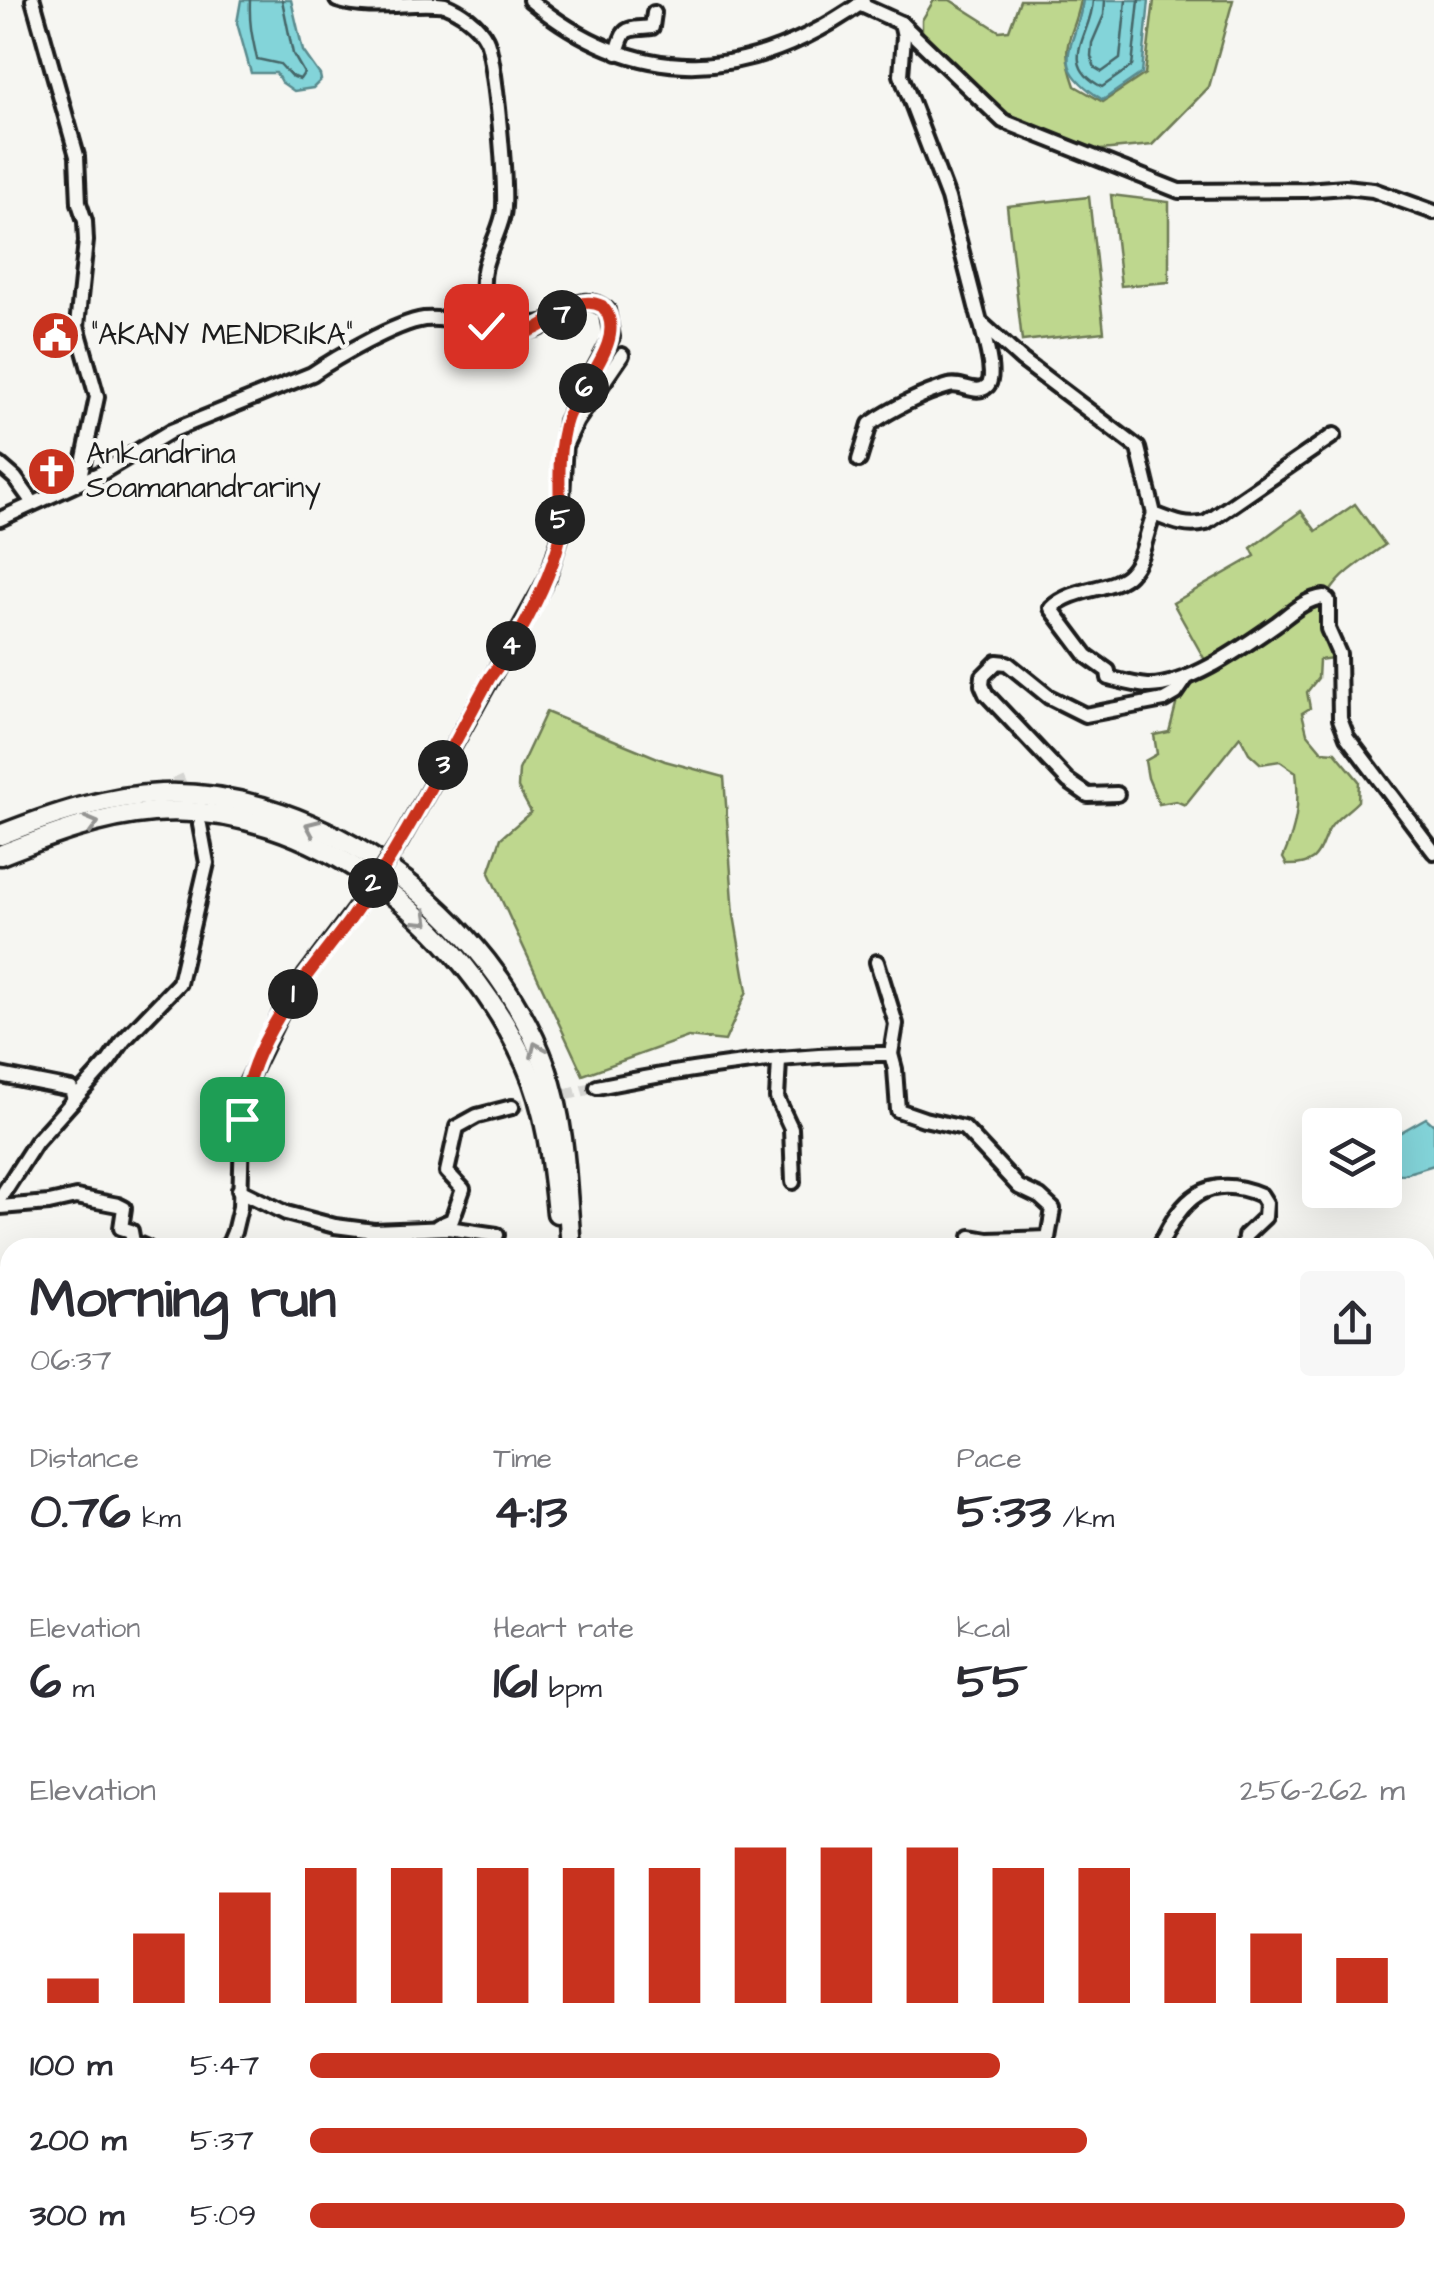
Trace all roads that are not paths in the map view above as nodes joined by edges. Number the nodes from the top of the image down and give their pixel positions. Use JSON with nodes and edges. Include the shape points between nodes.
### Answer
{"nodes":[{"id":1,"x":33,"y":0,"type":"edge"},
{"id":2,"x":337,"y":0,"type":"edge"},
{"id":3,"x":530,"y":0,"type":"edge"},
{"id":4,"x":862,"y":2,"type":"edge"},
{"id":5,"x":654,"y":13,"type":"dead end"},
{"id":6,"x":902,"y":23,"type":"junction"},
{"id":7,"x":617,"y":53,"type":"junction"},
{"id":8,"x":1434,"y":212,"type":"edge"},
{"id":9,"x":980,"y":322,"type":"junction"},
{"id":10,"x":544,"y":323,"type":"junction"},
{"id":11,"x":622,"y":355,"type":"dead end"},
{"id":12,"x":1334,"y":435,"type":"dead end"},
{"id":13,"x":562,"y":448,"type":"junction"},
{"id":14,"x":860,"y":460,"type":"dead end"},
{"id":15,"x":0,"y":465,"type":"edge"},
{"id":16,"x":79,"y":482,"type":"junction"},
{"id":17,"x":33,"y":503,"type":"junction"},
{"id":18,"x":1154,"y":514,"type":"junction"},
{"id":19,"x":0,"y":518,"type":"edge"},
{"id":20,"x":1187,"y":677,"type":"junction"},
{"id":21,"x":1117,"y":794,"type":"dead end"},
{"id":22,"x":200,"y":825,"type":"dead end"},
{"id":23,"x":0,"y":834,"type":"edge"},
{"id":24,"x":1434,"y":852,"type":"edge"},
{"id":25,"x":0,"y":855,"type":"edge"},
{"id":26,"x":877,"y":962,"type":"dead end"},
{"id":27,"x":891,"y":1054,"type":"junction"},
{"id":28,"x":779,"y":1061,"type":"junction"},
{"id":29,"x":0,"y":1075,"type":"edge"},
{"id":30,"x":597,"y":1086,"type":"tunnel mouth"},
{"id":31,"x":74,"y":1100,"type":"junction"},
{"id":32,"x":512,"y":1107,"type":"tunnel mouth"},
{"id":33,"x":792,"y":1182,"type":"dead end"},
{"id":34,"x":239,"y":1190,"type":"junction"},
{"id":35,"x":2,"y":1191,"type":"edge"},
{"id":36,"x":0,"y":1207,"type":"edge"},
{"id":37,"x":430,"y":1228,"type":"junction"},
{"id":38,"x":497,"y":1235,"type":"dead end"},
{"id":39,"x":971,"y":1237,"type":"dead end"},
{"id":40,"x":132,"y":1238,"type":"edge"},
{"id":41,"x":232,"y":1238,"type":"edge"},
{"id":42,"x":559,"y":1238,"type":"edge"},
{"id":43,"x":571,"y":1238,"type":"edge"},
{"id":44,"x":977,"y":1238,"type":"edge"},
{"id":45,"x":1049,"y":1238,"type":"edge"},
{"id":46,"x":1163,"y":1238,"type":"edge"},
{"id":47,"x":1245,"y":1238,"type":"edge"}],
"edges":[{"from":1,"to":16,"type":"street","via":[[77,156],[85,222],[76,316],[97,398]]},
{"from":2,"to":10,"type":"street","via":[[437,2],[486,38],[505,198],[484,262],[484,296],[508,319]]},
{"from":3,"to":7,"type":"street","via":[[580,38]]},
{"from":4,"to":6,"type":"street"},
{"from":4,"to":7,"type":"street","via":[[804,36],[724,64],[646,62]]},
{"from":5,"to":7,"type":"street","via":[[652,26],[623,32]]},
{"from":6,"to":8,"type":"street","via":[[1003,121],[1180,191],[1345,187]]},
{"from":6,"to":9,"type":"street","via":[[901,75],[948,198]]},
{"from":9,"to":14,"type":"street","via":[[991,370],[987,386],[954,384],[882,416],[870,424]]},
{"from":9,"to":18,"type":"street","via":[[1138,448]]},
{"from":10,"to":13,"type":"street","via":[[586,302],[607,310],[612,328],[566,420]]},
{"from":10,"to":16,"type":"street","via":[[515,334],[424,319],[402,326],[312,374],[171,431]]},
{"from":11,"to":13,"type":"street"},
{"from":12,"to":18,"type":"street","via":[[1206,523],[1179,524]]},
{"from":13,"to":34,"type":"street","bridge":true,"via":[[560,538],[548,577],[400,842],[281,1012],[244,1090]]},
{"from":15,"to":17,"type":"street"},
{"from":16,"to":17,"type":"street"},
{"from":17,"to":19,"type":"street"},
{"from":18,"to":20,"type":"street","via":[[1133,571],[1062,597],[1051,608],[1109,678],[1146,686]]},
{"from":20,"to":21,"type":"street","via":[[1164,700],[1085,715],[1007,663],[997,662],[983,676],[986,694],[1059,774],[1088,795]]},
{"from":20,"to":24,"type":"street","via":[[1310,600],[1328,600],[1346,737]]},
{"from":22,"to":31,"type":"street","via":[[207,863],[179,982]]},
{"from":43,"to":23,"type":"main road","one_way":true,"via":[[560,1124],[526,1022],[466,936],[403,879],[306,823],[194,794],[128,798]]},
{"from":25,"to":42,"type":"main road","one_way":true,"via":[[103,821],[184,812],[286,834],[391,892],[464,963],[528,1067],[548,1139]]},
{"from":26,"to":27,"type":"street","via":[[896,1024]]},
{"from":27,"to":28,"type":"street"},
{"from":27,"to":45,"type":"street","via":[[898,1110],[964,1128],[1019,1187],[1053,1209]]},
{"from":28,"to":30,"type":"street"},
{"from":28,"to":33,"type":"street","via":[[777,1098],[790,1128]]},
{"from":29,"to":31,"type":"street","via":[[71,1089]]},
{"from":31,"to":35,"type":"street"},
{"from":32,"to":37,"type":"street","via":[[457,1127],[448,1172],[463,1189],[452,1220]]},
{"from":34,"to":37,"type":"street","via":[[286,1213],[335,1226]]},
{"from":34,"to":41,"type":"street"},
{"from":36,"to":40,"type":"street","via":[[76,1197],[118,1206],[124,1208],[121,1228]]},
{"from":37,"to":38,"type":"street"},
{"from":39,"to":44,"type":"street"},
{"from":46,"to":47,"type":"street","via":[[1173,1214],[1192,1197],[1237,1185],[1262,1195],[1266,1204],[1265,1216]]}]}
